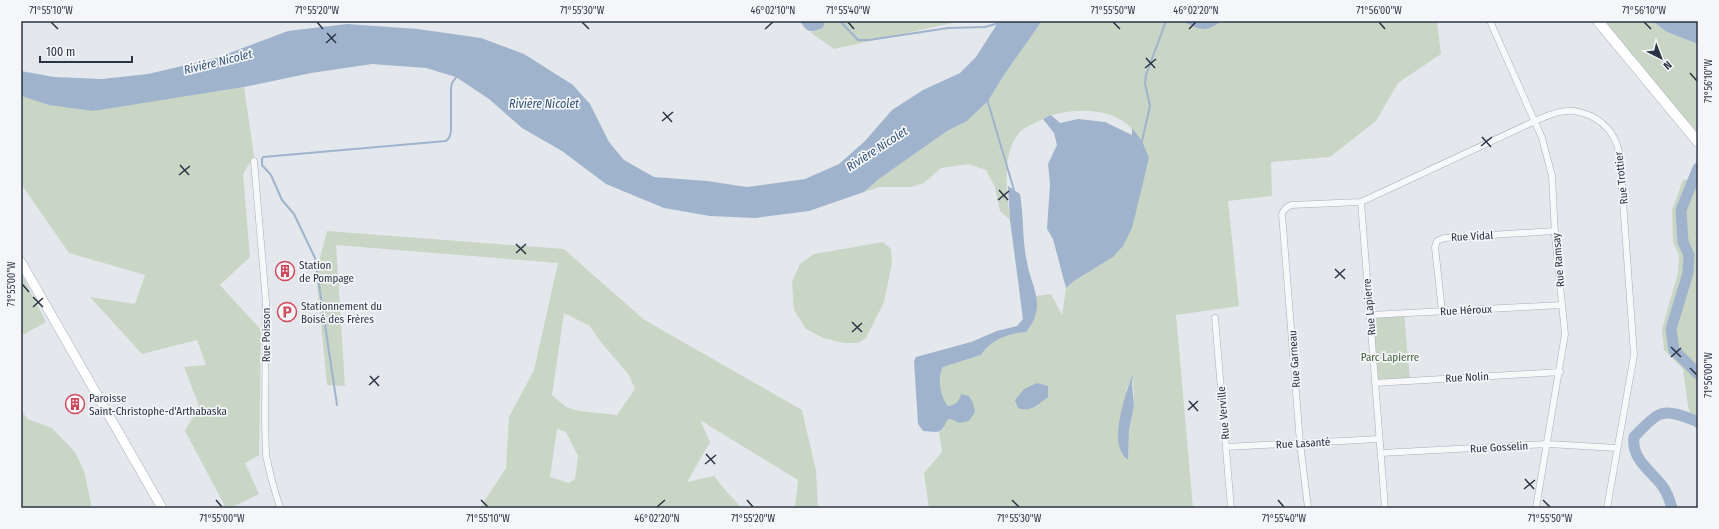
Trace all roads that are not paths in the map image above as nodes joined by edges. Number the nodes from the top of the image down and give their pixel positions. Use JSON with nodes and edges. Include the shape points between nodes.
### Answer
{"nodes":[{"id":1,"x":1490,"y":21,"type":"edge"},
{"id":2,"x":1598,"y":21,"type":"edge"},
{"id":3,"x":1535,"y":121,"type":"junction"},
{"id":4,"x":1698,"y":142,"type":"edge"},
{"id":5,"x":254,"y":161,"type":"dead end"},
{"id":6,"x":1361,"y":202,"type":"junction"},
{"id":7,"x":1284,"y":210,"type":"joint"},
{"id":8,"x":1555,"y":231,"type":"junction"},
{"id":9,"x":21,"y":262,"type":"edge"},
{"id":10,"x":1562,"y":305,"type":"junction"},
{"id":11,"x":1442,"y":311,"type":"junction"},
{"id":12,"x":1370,"y":315,"type":"junction"},
{"id":13,"x":1215,"y":318,"type":"dead end"},
{"id":14,"x":1560,"y":372,"type":"junction"},
{"id":15,"x":1375,"y":383,"type":"junction"},
{"id":16,"x":1380,"y":439,"type":"junction"},
{"id":17,"x":1300,"y":443,"type":"junction"},
{"id":18,"x":1548,"y":444,"type":"junction"},
{"id":19,"x":1226,"y":447,"type":"junction"},
{"id":20,"x":1618,"y":448,"type":"junction"},
{"id":21,"x":1381,"y":453,"type":"junction"},
{"id":22,"x":162,"y":508,"type":"edge"},
{"id":23,"x":280,"y":508,"type":"edge"},
{"id":24,"x":1231,"y":508,"type":"edge"},
{"id":25,"x":1308,"y":508,"type":"edge"},
{"id":26,"x":1385,"y":508,"type":"edge"},
{"id":27,"x":1536,"y":508,"type":"edge"},
{"id":28,"x":1607,"y":508,"type":"edge"}],
"edges":[{"from":1,"to":3,"type":"street","name":"Rue Ramsay"},
{"from":2,"to":4,"type":"main road"},
{"from":3,"to":6,"type":"street","name":"Rue Trottier"},
{"from":3,"to":8,"type":"street","name":"Rue Ramsay","via":[[1552,176]]},
{"from":3,"to":20,"type":"street","name":"Rue Trottier","via":[[1557,112],[1582,113],[1604,123],[1614,135],[1620,155],[1634,355]]},
{"from":5,"to":23,"type":"street","name":"Rue Poisson","via":[[266,302],[266,456]]},
{"from":6,"to":7,"type":"street","name":"Rue Trottier","via":[[1291,205]]},
{"from":6,"to":12,"type":"street","name":"Rue Lapierre"},
{"from":7,"to":17,"type":"street","name":"Rue Garneau","via":[[1282,214]]},
{"from":8,"to":10,"type":"street","name":"Rue Ramsay"},
{"from":8,"to":11,"type":"street","name":"Rue Vidal","via":[[1444,238],[1437,241],[1435,247]]},
{"from":9,"to":22,"type":"street"},
{"from":10,"to":11,"type":"street","name":"Rue Héroux"},
{"from":10,"to":14,"type":"street","name":"Rue Ramsay","via":[[1565,334]]},
{"from":11,"to":12,"type":"street","name":"Rue Héroux"},
{"from":12,"to":15,"type":"street","name":"Rue Lapierre"},
{"from":13,"to":19,"type":"street","name":"Rue Verville"},
{"from":14,"to":15,"type":"street","name":"Rue Nolin"},
{"from":14,"to":18,"type":"street","name":"Rue Ramsay"},
{"from":15,"to":16,"type":"street","name":"Rue Lapierre"},
{"from":16,"to":17,"type":"street","name":"Rue Lasanté"},
{"from":16,"to":21,"type":"street","name":"Rue Lapierre"},
{"from":17,"to":19,"type":"street","name":"Rue Lasanté"},
{"from":17,"to":25,"type":"street","name":"Rue Garneau"},
{"from":18,"to":20,"type":"street","name":"Rue Gosselin"},
{"from":18,"to":21,"type":"street","name":"Rue Gosselin"},
{"from":18,"to":27,"type":"street","name":"Rue Ramsay"},
{"from":19,"to":24,"type":"street","name":"Rue Verville"},
{"from":20,"to":28,"type":"street","name":"Rue Trottier"},
{"from":21,"to":26,"type":"street","name":"Rue Lapierre"}]}
